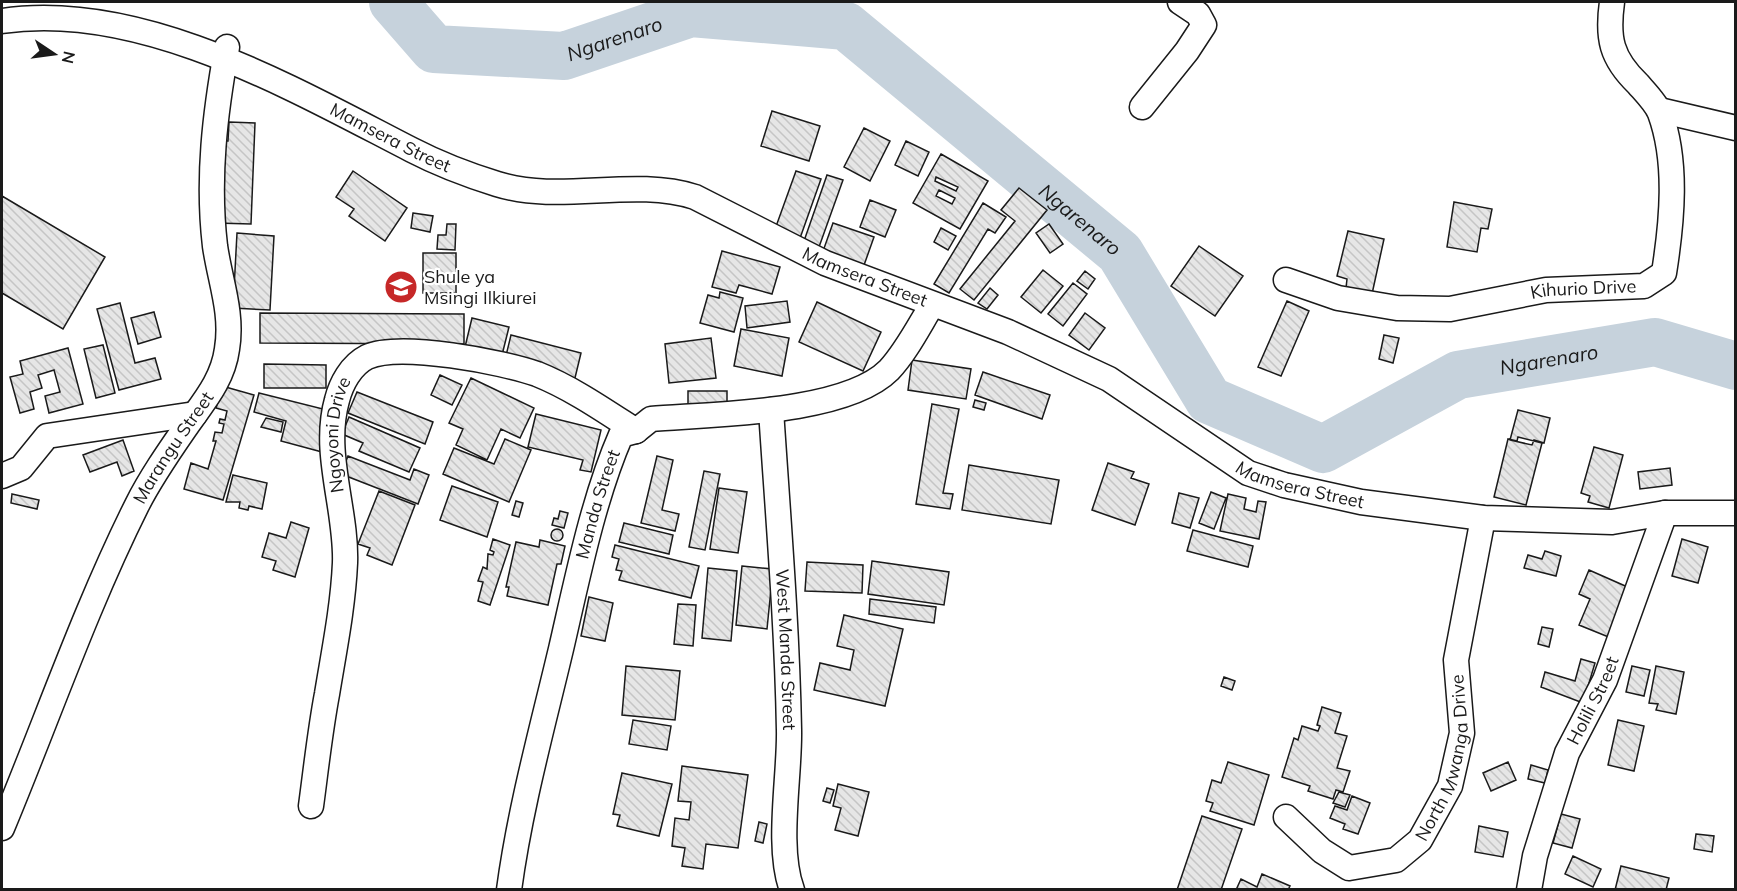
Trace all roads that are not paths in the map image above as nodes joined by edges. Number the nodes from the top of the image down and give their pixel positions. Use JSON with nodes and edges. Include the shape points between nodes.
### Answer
{"nodes":[{"id":1,"x":1180,"y":2,"type":"edge"},
{"id":2,"x":1612,"y":2,"type":"edge"},
{"id":3,"x":2,"y":21,"type":"edge"},
{"id":4,"x":227,"y":47,"type":"junction"},
{"id":5,"x":1142,"y":107,"type":"dead end"},
{"id":6,"x":1659,"y":110,"type":"junction"},
{"id":7,"x":1736,"y":128,"type":"edge"},
{"id":8,"x":1286,"y":280,"type":"dead end"},
{"id":9,"x":932,"y":305,"type":"junction"},
{"id":10,"x":771,"y":410,"type":"junction"},
{"id":11,"x":195,"y":414,"type":"junction"},
{"id":12,"x":636,"y":431,"type":"junction"},
{"id":13,"x":2,"y":476,"type":"edge"},
{"id":14,"x":1665,"y":513,"type":"junction"},
{"id":15,"x":1736,"y":513,"type":"edge"},
{"id":16,"x":1483,"y":518,"type":"junction"},
{"id":17,"x":311,"y":806,"type":"dead end"},
{"id":18,"x":1286,"y":817,"type":"dead end"},
{"id":19,"x":2,"y":828,"type":"edge"},
{"id":20,"x":509,"y":890,"type":"edge"},
{"id":21,"x":792,"y":890,"type":"edge"},
{"id":22,"x":1529,"y":890,"type":"edge"}],
"edges":[{"from":1,"to":5,"type":"street","via":[[1198,14],[1203,25]]},
{"from":2,"to":6,"type":"street","name":"Kihurio Drive","via":[[1612,45],[1621,68]]},
{"from":3,"to":4,"type":"street","name":"Mamsera Street","via":[[60,9],[117,11],[190,31]]},
{"from":4,"to":9,"type":"street","name":"Mamsera Street","via":[[446,166],[500,185],[532,189],[674,191],[728,213],[825,263]]},
{"from":4,"to":11,"type":"street","name":"Marangu Street","via":[[210,183],[215,247],[230,319],[220,376]]},
{"from":6,"to":7,"type":"street"},
{"from":6,"to":8,"type":"street","name":"Kihurio Drive","via":[[1667,137],[1671,230],[1664,273],[1644,286],[1546,290],[1449,309],[1397,308],[1338,298]]},
{"from":9,"to":10,"type":"street","name":"Manda Street","via":[[889,370],[869,385],[842,395]]},
{"from":9,"to":16,"type":"street","name":"Mamsera Street","via":[[1008,332],[1109,379],[1248,473],[1361,502]]},
{"from":10,"to":12,"type":"street","name":"Manda Street","via":[[651,419]]},
{"from":10,"to":21,"type":"street","name":"West Manda Street","via":[[786,612],[786,828]]},
{"from":11,"to":13,"type":"street","via":[[47,436],[21,468]]},
{"from":11,"to":19,"type":"street","name":"Marangu Street","via":[[138,503],[90,608]]},
{"from":12,"to":17,"type":"street","name":"Ngoyoni Drive","via":[[539,375],[502,363],[422,353],[369,356],[357,363],[344,381],[333,422],[345,562]]},
{"from":12,"to":20,"type":"street","name":"Manda Street","via":[[621,435],[610,461],[517,834]]},
{"from":14,"to":15,"type":"street","name":"Mamsera Street"},
{"from":14,"to":16,"type":"street","name":"Mamsera Street","via":[[1612,522]]},
{"from":14,"to":22,"type":"street","name":"Holili Street","via":[[1605,680],[1568,753],[1534,856]]},
{"from":16,"to":18,"type":"street","name":"North Mwanga Drive","via":[[1456,660],[1462,733],[1458,757],[1450,786],[1420,840],[1396,860],[1349,868],[1322,852]]}]}
